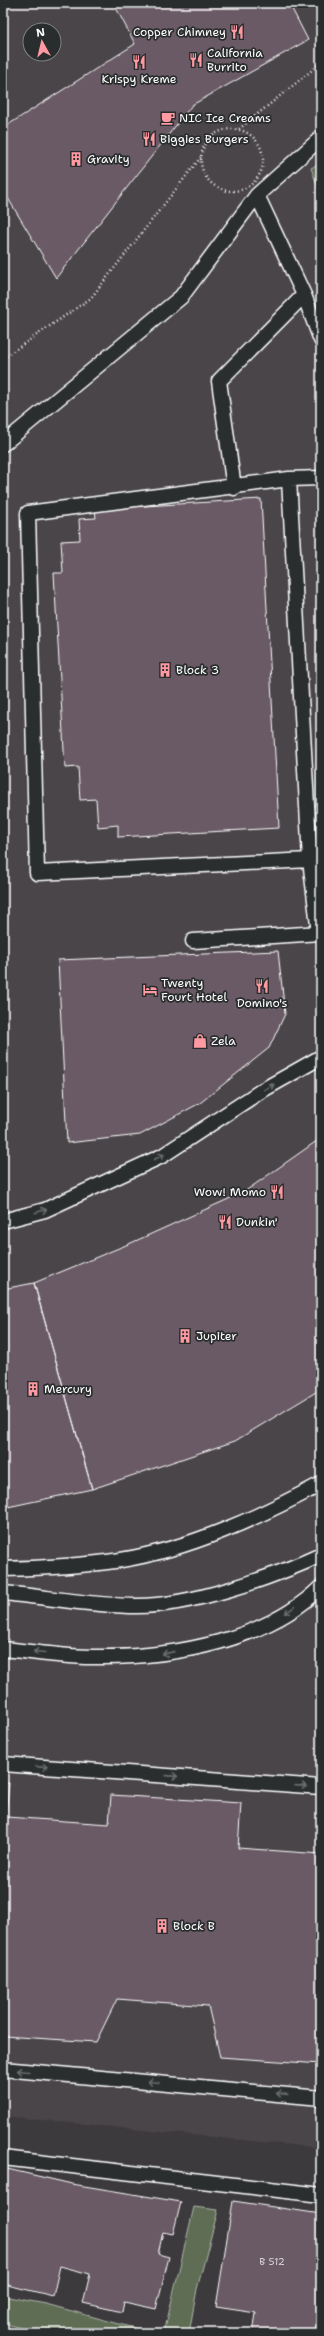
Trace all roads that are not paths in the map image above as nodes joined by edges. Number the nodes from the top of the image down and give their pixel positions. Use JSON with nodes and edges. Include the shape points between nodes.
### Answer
{"nodes":[{"id":1,"x":321,"y":138,"type":"edge"},
{"id":2,"x":258,"y":195,"type":"junction"},
{"id":3,"x":304,"y":295,"type":"junction"},
{"id":4,"x":321,"y":340,"type":"edge"},
{"id":5,"x":4,"y":441,"type":"edge"},
{"id":6,"x":321,"y":478,"type":"edge"},
{"id":7,"x":289,"y":479,"type":"junction"},
{"id":8,"x":234,"y":488,"type":"junction"},
{"id":9,"x":310,"y":860,"type":"junction"},
{"id":10,"x":320,"y":933,"type":"edge"},
{"id":11,"x":193,"y":941,"type":"dead end"},
{"id":12,"x":321,"y":1058,"type":"edge"},
{"id":13,"x":3,"y":1220,"type":"edge"},
{"id":14,"x":321,"y":1484,"type":"edge"},
{"id":15,"x":321,"y":1556,"type":"edge"},
{"id":16,"x":3,"y":1569,"type":"edge"},
{"id":17,"x":321,"y":1587,"type":"edge"},
{"id":18,"x":3,"y":1593,"type":"edge"},
{"id":19,"x":3,"y":1649,"type":"edge"},
{"id":20,"x":3,"y":1764,"type":"edge"},
{"id":21,"x":321,"y":1787,"type":"edge"},
{"id":22,"x":3,"y":2069,"type":"edge"},
{"id":23,"x":321,"y":2098,"type":"edge"},
{"id":24,"x":3,"y":2158,"type":"edge"},
{"id":25,"x":321,"y":2195,"type":"edge"}],
"edges":[{"from":1,"to":2,"type":"lane"},
{"from":2,"to":3,"type":"lane"},
{"from":2,"to":5,"type":"lane","via":[[181,297]]},
{"from":3,"to":4,"type":"lane"},
{"from":3,"to":8,"type":"lane","via":[[219,380]]},
{"from":6,"to":7,"type":"lane"},
{"from":7,"to":8,"type":"lane"},
{"from":7,"to":9,"type":"lane"},
{"from":8,"to":9,"type":"lane","via":[[28,513],[38,873]]},
{"from":9,"to":10,"type":"lane"},
{"from":10,"to":11,"type":"lane"},
{"from":13,"to":12,"type":"lane","one_way":true,"via":[[45,1210],[162,1156],[261,1091]]},
{"from":14,"to":16,"type":"lane","via":[[275,1508],[193,1542],[121,1560]]},
{"from":15,"to":18,"type":"lane","via":[[252,1582],[214,1593],[137,1606]]},
{"from":17,"to":19,"type":"lane","one_way":true,"via":[[271,1624],[221,1641],[156,1656],[101,1657]]},
{"from":20,"to":21,"type":"lane","one_way":true},
{"from":23,"to":22,"type":"lane","one_way":true},
{"from":24,"to":25,"type":"lane"}]}
